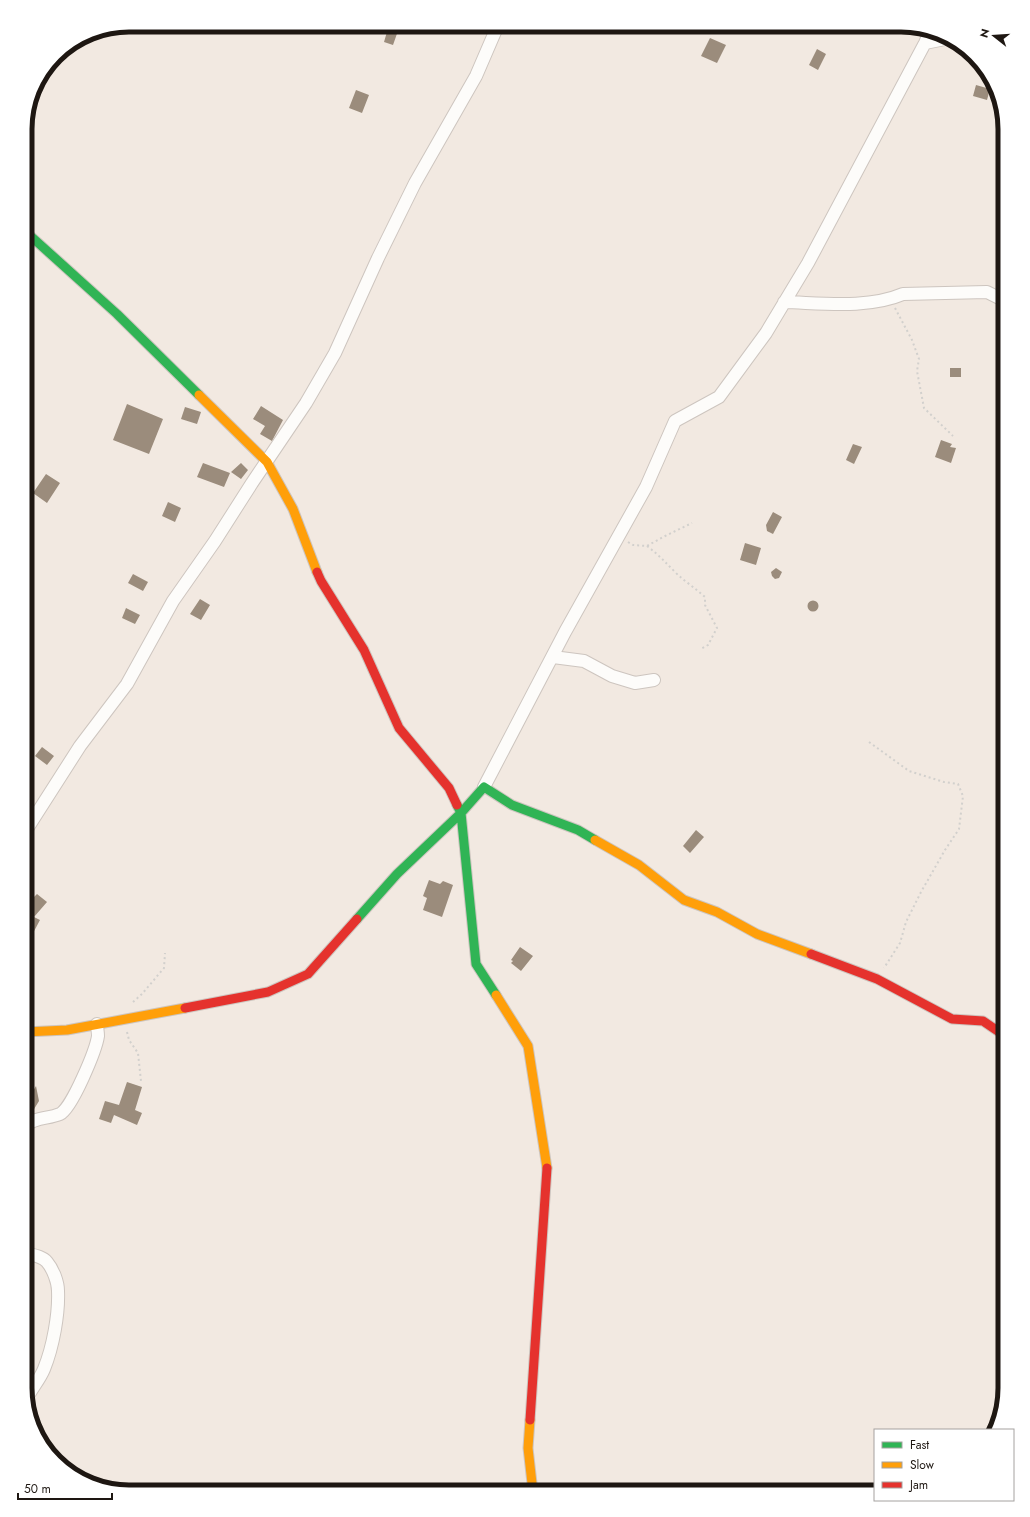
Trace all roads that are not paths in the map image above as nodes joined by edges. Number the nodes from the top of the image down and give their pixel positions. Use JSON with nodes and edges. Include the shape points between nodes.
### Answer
{"nodes":[{"id":1,"x":495,"y":32,"type":"edge"},
{"id":2,"x":928,"y":37,"type":"edge"},
{"id":3,"x":32,"y":237,"type":"edge"},
{"id":4,"x":998,"y":298,"type":"edge"},
{"id":5,"x":784,"y":302,"type":"junction"},
{"id":6,"x":267,"y":462,"type":"junction"},
{"id":7,"x":552,"y":657,"type":"junction"},
{"id":8,"x":654,"y":680,"type":"dead end"},
{"id":9,"x":484,"y":787,"type":"junction"},
{"id":10,"x":461,"y":812,"type":"junction"},
{"id":11,"x":32,"y":821,"type":"edge"},
{"id":12,"x":98,"y":1024,"type":"junction"},
{"id":13,"x":998,"y":1031,"type":"edge"},
{"id":14,"x":32,"y":1032,"type":"edge"},
{"id":15,"x":32,"y":1122,"type":"edge"},
{"id":16,"x":32,"y":1255,"type":"edge"},
{"id":17,"x":32,"y":1391,"type":"edge"},
{"id":18,"x":533,"y":1485,"type":"edge"}],
"edges":[{"from":1,"to":6,"type":"street","via":[[476,76],[415,183],[335,352],[306,403]]},
{"from":2,"to":5,"type":"street","via":[[808,263]]},
{"from":3,"to":6,"type":"street","via":[[117,314]]},
{"from":4,"to":5,"type":"street","via":[[987,292],[903,294],[890,299],[847,304]]},
{"from":5,"to":7,"type":"street","via":[[766,333],[719,396],[675,421],[646,487]]},
{"from":6,"to":10,"type":"street","via":[[293,509],[321,581],[364,650],[399,728],[449,788]]},
{"from":6,"to":11,"type":"street","via":[[216,541],[173,601],[127,684],[80,746]]},
{"from":7,"to":8,"type":"street","via":[[584,661],[612,676],[635,683]]},
{"from":7,"to":9,"type":"street"},
{"from":9,"to":10,"type":"street"},
{"from":9,"to":13,"type":"street","via":[[512,805],[578,830],[639,865],[684,900],[717,912],[757,934],[877,979],[952,1019],[983,1021]]},
{"from":10,"to":12,"type":"street","via":[[397,874],[308,974],[268,992]]},
{"from":10,"to":18,"type":"street","via":[[476,964],[528,1046],[547,1164],[528,1448]]},
{"from":12,"to":14,"type":"street","via":[[66,1030]]},
{"from":12,"to":15,"type":"street","via":[[95,1047],[81,1084],[67,1105],[61,1113]]},
{"from":16,"to":17,"type":"street","via":[[47,1262],[58,1289],[56,1323],[47,1361]]}]}
